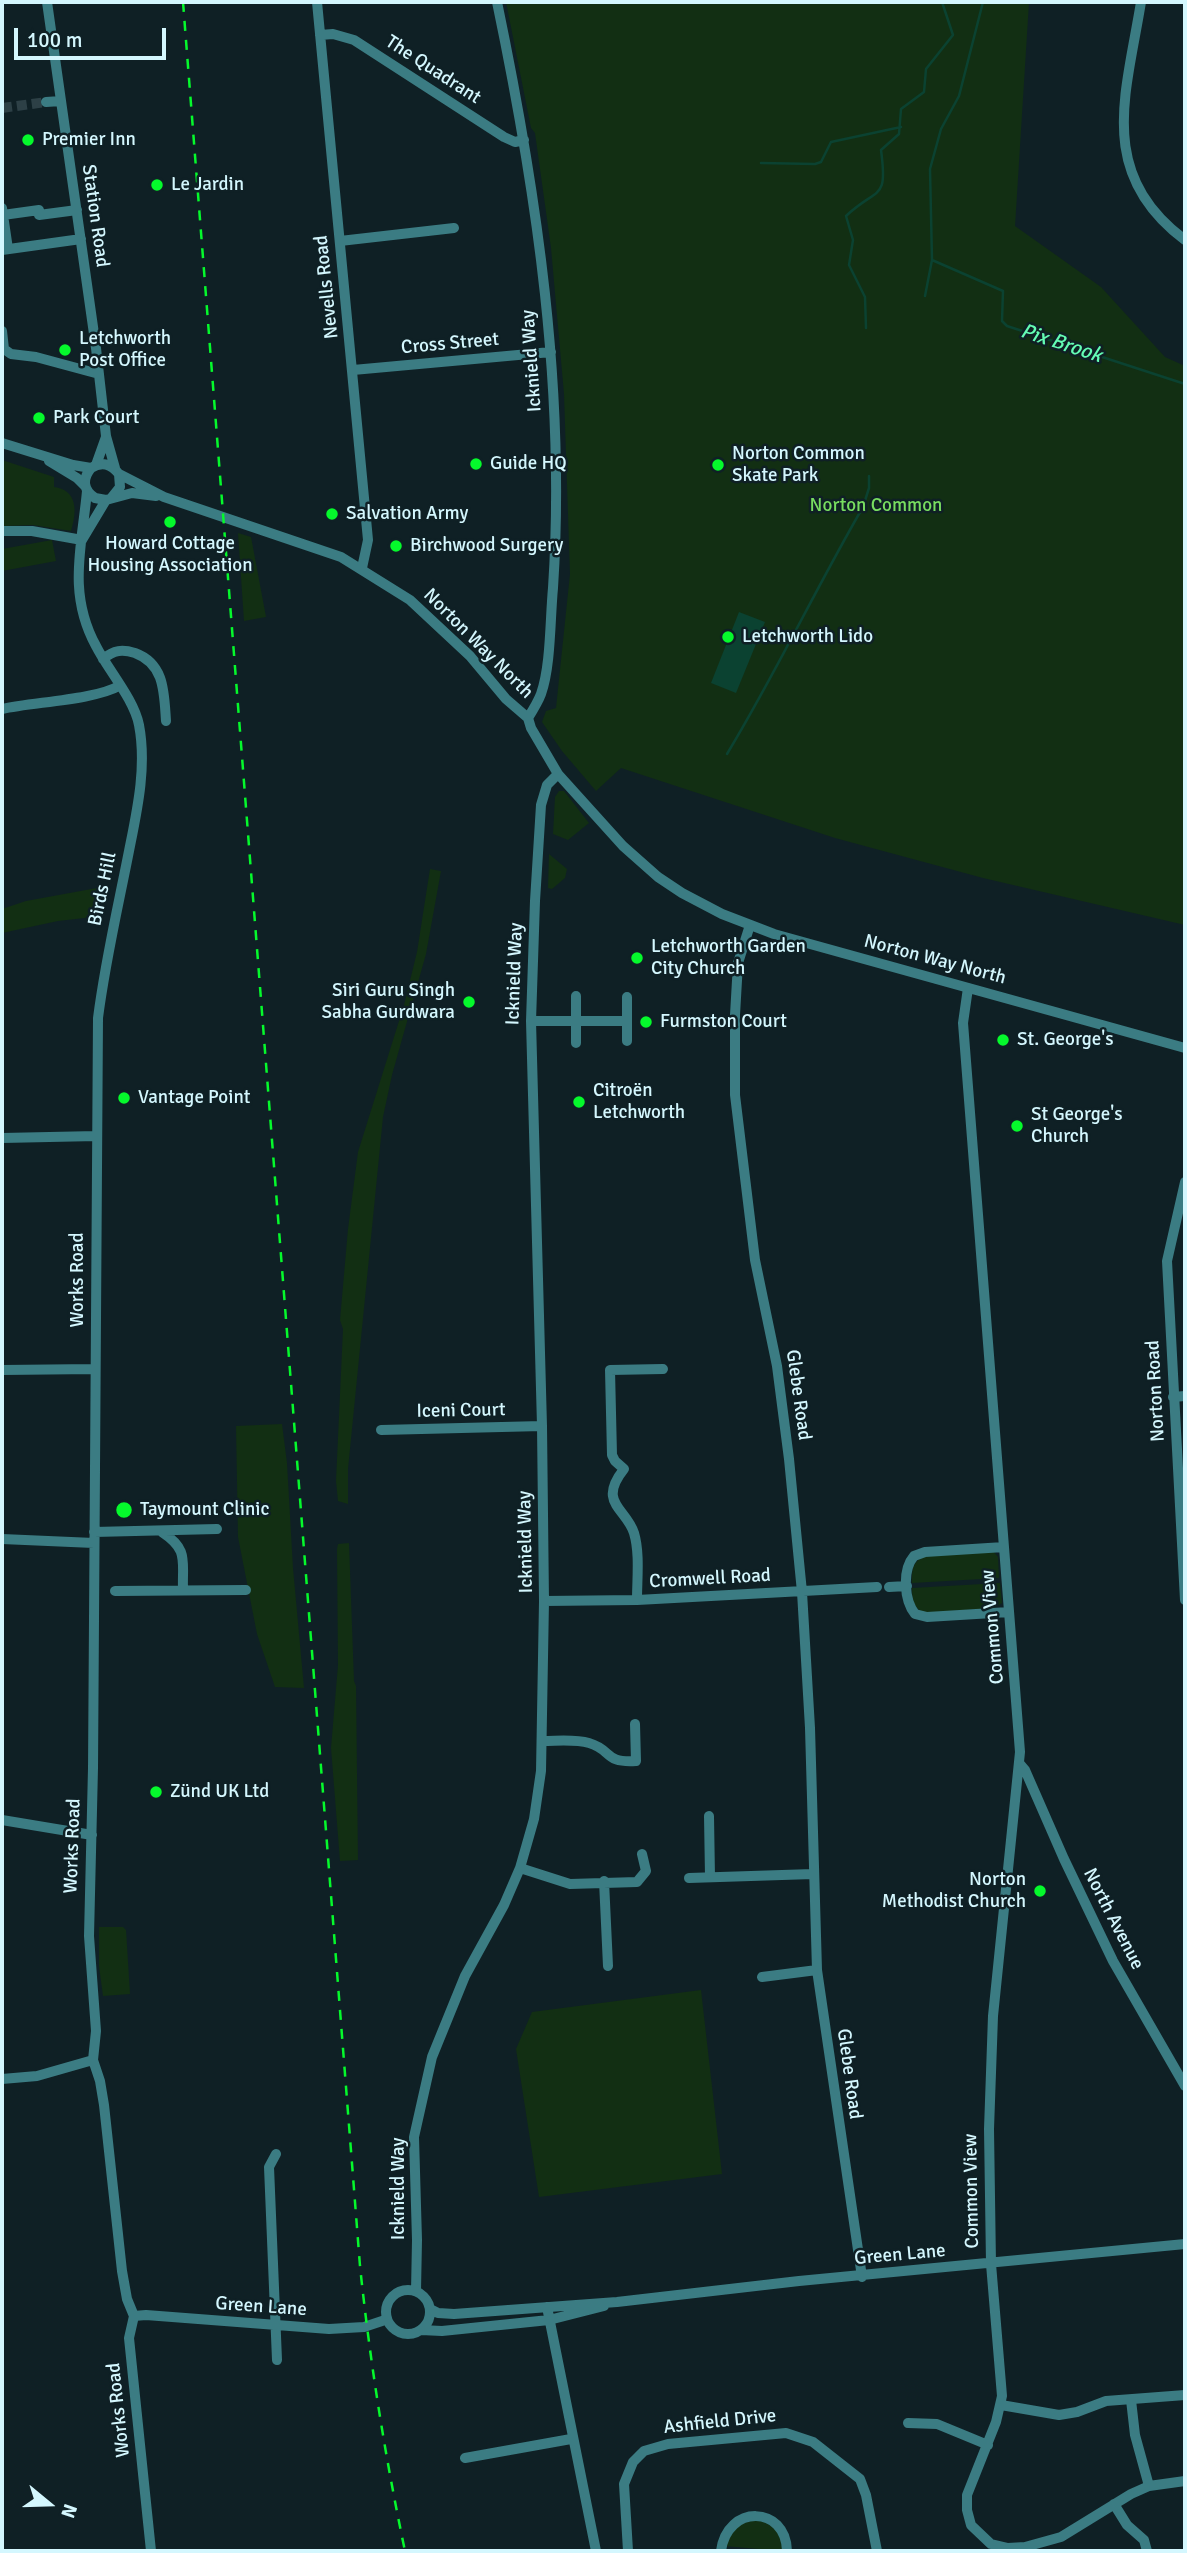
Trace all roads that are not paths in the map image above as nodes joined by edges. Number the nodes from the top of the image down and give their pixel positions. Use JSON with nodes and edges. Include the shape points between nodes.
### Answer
{"nodes":[{"id":1,"x":47,"y":2,"type":"edge"},
{"id":2,"x":317,"y":2,"type":"edge"},
{"id":3,"x":497,"y":2,"type":"edge"},
{"id":4,"x":1141,"y":2,"type":"edge"},
{"id":5,"x":320,"y":35,"type":"junction"},
{"id":6,"x":61,"y":101,"type":"junction"},
{"id":7,"x":47,"y":102,"type":"tunnel mouth"},
{"id":8,"x":524,"y":140,"type":"junction"},
{"id":9,"x":77,"y":210,"type":"junction"},
{"id":10,"x":2,"y":211,"type":"edge"},
{"id":11,"x":454,"y":228,"type":"dead end"},
{"id":12,"x":81,"y":239,"type":"junction"},
{"id":13,"x":1185,"y":240,"type":"edge"},
{"id":14,"x":340,"y":241,"type":"junction"},
{"id":15,"x":5,"y":250,"type":"edge"},
{"id":16,"x":2,"y":331,"type":"edge"},
{"id":17,"x":551,"y":352,"type":"junction"},
{"id":18,"x":353,"y":370,"type":"junction"},
{"id":19,"x":99,"y":374,"type":"junction"},
{"id":20,"x":106,"y":436,"type":"junction"},
{"id":21,"x":2,"y":443,"type":"edge"},
{"id":22,"x":40,"y":455,"type":"junction"},
{"id":23,"x":93,"y":467,"type":"junction"},
{"id":24,"x":117,"y":471,"type":"junction"},
{"id":25,"x":86,"y":488,"type":"junction"},
{"id":26,"x":164,"y":497,"type":"junction"},
{"id":27,"x":109,"y":498,"type":"junction"},
{"id":28,"x":2,"y":531,"type":"edge"},
{"id":29,"x":82,"y":540,"type":"junction"},
{"id":30,"x":362,"y":568,"type":"junction"},
{"id":31,"x":103,"y":659,"type":"junction"},
{"id":32,"x":119,"y":686,"type":"junction"},
{"id":33,"x":2,"y":709,"type":"edge"},
{"id":34,"x":528,"y":718,"type":"junction"},
{"id":35,"x":166,"y":720,"type":"dead end"},
{"id":36,"x":558,"y":774,"type":"junction"},
{"id":37,"x":750,"y":925,"type":"junction"},
{"id":38,"x":968,"y":988,"type":"junction"},
{"id":39,"x":576,"y":996,"type":"dead end"},
{"id":40,"x":627,"y":997,"type":"dead end"},
{"id":41,"x":531,"y":1021,"type":"junction"},
{"id":42,"x":576,"y":1021,"type":"junction"},
{"id":43,"x":627,"y":1021,"type":"junction"},
{"id":44,"x":626,"y":1041,"type":"dead end"},
{"id":45,"x":576,"y":1043,"type":"dead end"},
{"id":46,"x":1185,"y":1048,"type":"edge"},
{"id":47,"x":97,"y":1136,"type":"junction"},
{"id":48,"x":2,"y":1138,"type":"edge"},
{"id":49,"x":1185,"y":1182,"type":"edge"},
{"id":50,"x":663,"y":1368,"type":"dead end"},
{"id":51,"x":95,"y":1369,"type":"junction"},
{"id":52,"x":2,"y":1370,"type":"edge"},
{"id":53,"x":1185,"y":1396,"type":"edge"},
{"id":54,"x":1173,"y":1397,"type":"junction"},
{"id":55,"x":542,"y":1426,"type":"junction"},
{"id":56,"x":381,"y":1430,"type":"dead end"},
{"id":57,"x":217,"y":1529,"type":"dead end"},
{"id":58,"x":162,"y":1531,"type":"junction"},
{"id":59,"x":94,"y":1532,"type":"junction"},
{"id":60,"x":2,"y":1539,"type":"edge"},
{"id":61,"x":94,"y":1543,"type":"junction"},
{"id":62,"x":1004,"y":1547,"type":"junction"},
{"id":63,"x":1184,"y":1583,"type":"edge"},
{"id":64,"x":907,"y":1586,"type":"junction"},
{"id":65,"x":877,"y":1587,"type":"dead end"},
{"id":66,"x":890,"y":1587,"type":"dead end"},
{"id":67,"x":183,"y":1590,"type":"junction"},
{"id":68,"x":246,"y":1590,"type":"dead end"},
{"id":69,"x":115,"y":1591,"type":"dead end"},
{"id":70,"x":802,"y":1592,"type":"junction"},
{"id":71,"x":637,"y":1600,"type":"junction"},
{"id":72,"x":1185,"y":1600,"type":"edge"},
{"id":73,"x":544,"y":1601,"type":"junction"},
{"id":74,"x":1009,"y":1612,"type":"junction"},
{"id":75,"x":635,"y":1724,"type":"dead end"},
{"id":76,"x":543,"y":1741,"type":"junction"},
{"id":77,"x":1019,"y":1763,"type":"junction"},
{"id":78,"x":709,"y":1815,"type":"dead end"},
{"id":79,"x":2,"y":1820,"type":"edge"},
{"id":80,"x":92,"y":1835,"type":"junction"},
{"id":81,"x":642,"y":1854,"type":"dead end"},
{"id":82,"x":520,"y":1868,"type":"junction"},
{"id":83,"x":813,"y":1874,"type":"junction"},
{"id":84,"x":710,"y":1877,"type":"junction"},
{"id":85,"x":689,"y":1878,"type":"dead end"},
{"id":86,"x":604,"y":1881,"type":"junction"},
{"id":87,"x":608,"y":1966,"type":"dead end"},
{"id":88,"x":817,"y":1970,"type":"junction"},
{"id":89,"x":762,"y":1977,"type":"dead end"},
{"id":90,"x":93,"y":2060,"type":"junction"},
{"id":91,"x":2,"y":2079,"type":"edge"},
{"id":92,"x":1185,"y":2087,"type":"edge"},
{"id":93,"x":276,"y":2154,"type":"dead end"},
{"id":94,"x":1185,"y":2244,"type":"edge"},
{"id":95,"x":991,"y":2264,"type":"junction"},
{"id":96,"x":862,"y":2277,"type":"junction"},
{"id":97,"x":416,"y":2291,"type":"junction"},
{"id":98,"x":617,"y":2302,"type":"junction"},
{"id":99,"x":547,"y":2307,"type":"junction"},
{"id":100,"x":430,"y":2309,"type":"junction"},
{"id":101,"x":134,"y":2316,"type":"junction"},
{"id":102,"x":549,"y":2320,"type":"junction"},
{"id":103,"x":383,"y":2321,"type":"junction"},
{"id":104,"x":277,"y":2326,"type":"junction"},
{"id":105,"x":421,"y":2330,"type":"junction"},
{"id":106,"x":277,"y":2360,"type":"dead end"},
{"id":107,"x":1185,"y":2395,"type":"edge"},
{"id":108,"x":1131,"y":2400,"type":"junction"},
{"id":109,"x":1001,"y":2405,"type":"junction"},
{"id":110,"x":908,"y":2423,"type":"dead end"},
{"id":111,"x":571,"y":2439,"type":"junction"},
{"id":112,"x":988,"y":2445,"type":"junction"},
{"id":113,"x":465,"y":2459,"type":"dead end"},
{"id":114,"x":1185,"y":2481,"type":"edge"},
{"id":115,"x":1149,"y":2486,"type":"junction"},
{"id":116,"x":1114,"y":2504,"type":"junction"},
{"id":117,"x":997,"y":2549,"type":"edge"},
{"id":118,"x":151,"y":2551,"type":"edge"},
{"id":119,"x":596,"y":2551,"type":"edge"},
{"id":120,"x":628,"y":2551,"type":"edge"},
{"id":121,"x":721,"y":2551,"type":"edge"},
{"id":122,"x":788,"y":2551,"type":"edge"},
{"id":123,"x":877,"y":2551,"type":"edge"},
{"id":124,"x":1147,"y":2551,"type":"edge"}],
"edges":[{"from":1,"to":6,"type":"street","name":"Station Road"},
{"from":2,"to":5,"type":"street","name":"Nevells Road"},
{"from":3,"to":8,"type":"street","name":"Icknield Way"},
{"from":4,"to":13,"type":"street","via":[[1124,100],[1125,148],[1144,199]]},
{"from":5,"to":8,"type":"street","name":"The Quadrant","via":[[354,40],[504,137]]},
{"from":5,"to":14,"type":"street","name":"Nevells Road"},
{"from":6,"to":7,"type":"street"},
{"from":6,"to":9,"type":"street","name":"Station Road"},
{"from":8,"to":17,"type":"street","name":"Icknield Way"},
{"from":9,"to":10,"type":"street","via":[[39,215],[39,210]]},
{"from":9,"to":12,"type":"street","name":"Station Road"},
{"from":10,"to":15,"type":"street"},
{"from":11,"to":14,"type":"street"},
{"from":12,"to":15,"type":"street"},
{"from":12,"to":19,"type":"street","name":"Station Road"},
{"from":14,"to":18,"type":"street","name":"Nevells Road"},
{"from":16,"to":19,"type":"street","via":[[4,349],[11,354]]},
{"from":17,"to":18,"type":"street","name":"Cross Street"},
{"from":17,"to":34,"type":"street","name":"Icknield Way","via":[[557,529],[544,681]]},
{"from":18,"to":30,"type":"street","name":"Nevells Road","via":[[368,540]]},
{"from":19,"to":20,"type":"street","name":"Station Road"},
{"from":20,"to":23,"type":"street","name":"Station Road"},
{"from":20,"to":24,"type":"street","name":"Station Road"},
{"from":21,"to":22,"type":"street"},
{"from":22,"to":23,"type":"street"},
{"from":22,"to":25,"type":"street"},
{"from":23,"to":24,"type":"street","via":[[109,465]]},
{"from":23,"to":25,"type":"street"},
{"from":24,"to":26,"type":"street","name":"Norton Way North"},
{"from":24,"to":27,"type":"street","via":[[120,487]]},
{"from":25,"to":27,"type":"street","via":[[95,498]]},
{"from":25,"to":29,"type":"street","name":"Birds Hill"},
{"from":26,"to":27,"type":"street","name":"Norton Way North","via":[[132,493]]},
{"from":26,"to":30,"type":"street","name":"Norton Way North","via":[[323,550]]},
{"from":27,"to":29,"type":"street","name":"Birds Hill"},
{"from":28,"to":29,"type":"street"},
{"from":29,"to":31,"type":"street","name":"Birds Hill","via":[[78,590],[88,630]]},
{"from":30,"to":34,"type":"street","name":"Norton Way North","via":[[432,618]]},
{"from":31,"to":32,"type":"street","name":"Birds Hill"},
{"from":31,"to":35,"type":"street","via":[[123,650],[152,664],[163,685]]},
{"from":32,"to":33,"type":"street"},
{"from":32,"to":47,"type":"street","name":"Birds Hill","via":[[139,724],[141,779],[101,993]]},
{"from":34,"to":36,"type":"street","name":"Norton Way North"},
{"from":36,"to":37,"type":"street","name":"Norton Way North","via":[[614,837],[658,877],[709,908]]},
{"from":36,"to":41,"type":"street","name":"Icknield Way","via":[[547,785],[541,805]]},
{"from":37,"to":38,"type":"street","name":"Norton Way North"},
{"from":37,"to":70,"type":"street","name":"Glebe Road","via":[[738,963],[735,1095],[755,1260],[778,1366]]},
{"from":38,"to":46,"type":"street","name":"Norton Way North"},
{"from":38,"to":62,"type":"street","name":"Common View","via":[[963,1023]]},
{"from":39,"to":42,"type":"street"},
{"from":40,"to":43,"type":"street"},
{"from":41,"to":42,"type":"street"},
{"from":41,"to":55,"type":"street","name":"Icknield Way"},
{"from":42,"to":43,"type":"street"},
{"from":42,"to":45,"type":"street"},
{"from":43,"to":44,"type":"street"},
{"from":47,"to":48,"type":"street"},
{"from":47,"to":51,"type":"street","name":"Works Road"},
{"from":49,"to":54,"type":"street","name":"Norton Road","via":[[1167,1261]]},
{"from":50,"to":71,"type":"street","via":[[610,1370],[612,1455],[624,1469],[614,1499],[634,1532]]},
{"from":51,"to":52,"type":"street"},
{"from":51,"to":59,"type":"street","name":"Works Road"},
{"from":53,"to":54,"type":"street"},
{"from":54,"to":63,"type":"street","name":"Norton Road"},
{"from":55,"to":56,"type":"street","name":"Iceni Court"},
{"from":55,"to":73,"type":"street","name":"Icknield Way"},
{"from":57,"to":58,"type":"street"},
{"from":58,"to":59,"type":"street"},
{"from":58,"to":67,"type":"street","via":[[182,1549]]},
{"from":59,"to":61,"type":"street","name":"Works Road"},
{"from":60,"to":61,"type":"street"},
{"from":61,"to":80,"type":"street","name":"Works Road"},
{"from":62,"to":64,"type":"street","via":[[914,1556],[907,1569]]},
{"from":62,"to":74,"type":"street","name":"Common View"},
{"from":63,"to":72,"type":"street","name":"Norton Road"},
{"from":64,"to":66,"type":"street"},
{"from":64,"to":74,"type":"street","via":[[907,1601],[915,1614]]},
{"from":65,"to":70,"type":"street","name":"Cromwell Road"},
{"from":67,"to":68,"type":"street"},
{"from":67,"to":69,"type":"street"},
{"from":70,"to":71,"type":"street","name":"Cromwell Road"},
{"from":70,"to":83,"type":"street","name":"Glebe Road"},
{"from":71,"to":73,"type":"street","name":"Cromwell Road"},
{"from":73,"to":76,"type":"street","name":"Icknield Way"},
{"from":74,"to":77,"type":"street","name":"Common View"},
{"from":75,"to":76,"type":"street","via":[[636,1761],[619,1762],[587,1742]]},
{"from":76,"to":82,"type":"street","name":"Icknield Way","via":[[534,1819]]},
{"from":77,"to":92,"type":"street","name":"North Avenue","via":[[1113,1961]]},
{"from":77,"to":95,"type":"street","name":"Common View","via":[[993,2016]]},
{"from":78,"to":84,"type":"street"},
{"from":79,"to":80,"type":"street"},
{"from":80,"to":90,"type":"street","name":"Works Road"},
{"from":81,"to":86,"type":"street","via":[[646,1871],[637,1882]]},
{"from":82,"to":86,"type":"street","via":[[570,1884]]},
{"from":82,"to":97,"type":"street","name":"Icknield Way","via":[[465,1976],[432,2057],[414,2137]]},
{"from":83,"to":84,"type":"street"},
{"from":83,"to":88,"type":"street","name":"Glebe Road"},
{"from":84,"to":85,"type":"street"},
{"from":86,"to":87,"type":"street"},
{"from":88,"to":89,"type":"street"},
{"from":88,"to":96,"type":"street","name":"Glebe Road"},
{"from":90,"to":91,"type":"street","via":[[37,2076]]},
{"from":90,"to":101,"type":"street","name":"Works Road","via":[[104,2105],[122,2271]]},
{"from":93,"to":104,"type":"street","via":[[269,2167]]},
{"from":94,"to":95,"type":"street","name":"Green Lane"},
{"from":95,"to":96,"type":"street","name":"Green Lane"},
{"from":95,"to":109,"type":"street","name":"Common View"},
{"from":96,"to":98,"type":"street","name":"Green Lane"},
{"from":97,"to":100,"type":"street","via":[[426,2298]]},
{"from":97,"to":103,"type":"street","via":[[407,2289],[393,2295]]},
{"from":98,"to":99,"type":"street","name":"Green Lane"},
{"from":98,"to":102,"type":"street","name":"Green Lane"},
{"from":99,"to":100,"type":"street","name":"Green Lane","via":[[454,2314]]},
{"from":99,"to":102,"type":"street"},
{"from":100,"to":105,"type":"street"},
{"from":101,"to":104,"type":"street","name":"Green Lane"},
{"from":101,"to":118,"type":"street","name":"Works Road","via":[[130,2345]]},
{"from":102,"to":105,"type":"street","name":"Green Lane"},
{"from":102,"to":111,"type":"street"},
{"from":103,"to":104,"type":"street","name":"Green Lane","via":[[345,2328]]},
{"from":103,"to":105,"type":"street","name":"Green Lane","via":[[403,2334]]},
{"from":104,"to":106,"type":"street"},
{"from":107,"to":108,"type":"street"},
{"from":108,"to":109,"type":"street","via":[[1106,2401],[1059,2415]]},
{"from":108,"to":115,"type":"street"},
{"from":109,"to":112,"type":"street","name":"Common View"},
{"from":110,"to":112,"type":"street","via":[[937,2424]]},
{"from":111,"to":113,"type":"street"},
{"from":111,"to":119,"type":"street"},
{"from":112,"to":117,"type":"street","name":"Common View","via":[[967,2495],[967,2510],[977,2533]]},
{"from":114,"to":115,"type":"street"},
{"from":115,"to":116,"type":"street"},
{"from":116,"to":117,"type":"street","via":[[1061,2537]]},
{"from":116,"to":124,"type":"street","via":[[1144,2540]]},
{"from":120,"to":123,"type":"street","name":"Ashfield Drive","via":[[624,2484],[633,2462],[644,2451],[668,2444],[786,2433],[813,2442],[860,2479]]},
{"from":121,"to":122,"type":"street","via":[[724,2535],[741,2518],[750,2516],[766,2518],[779,2527]]}]}
